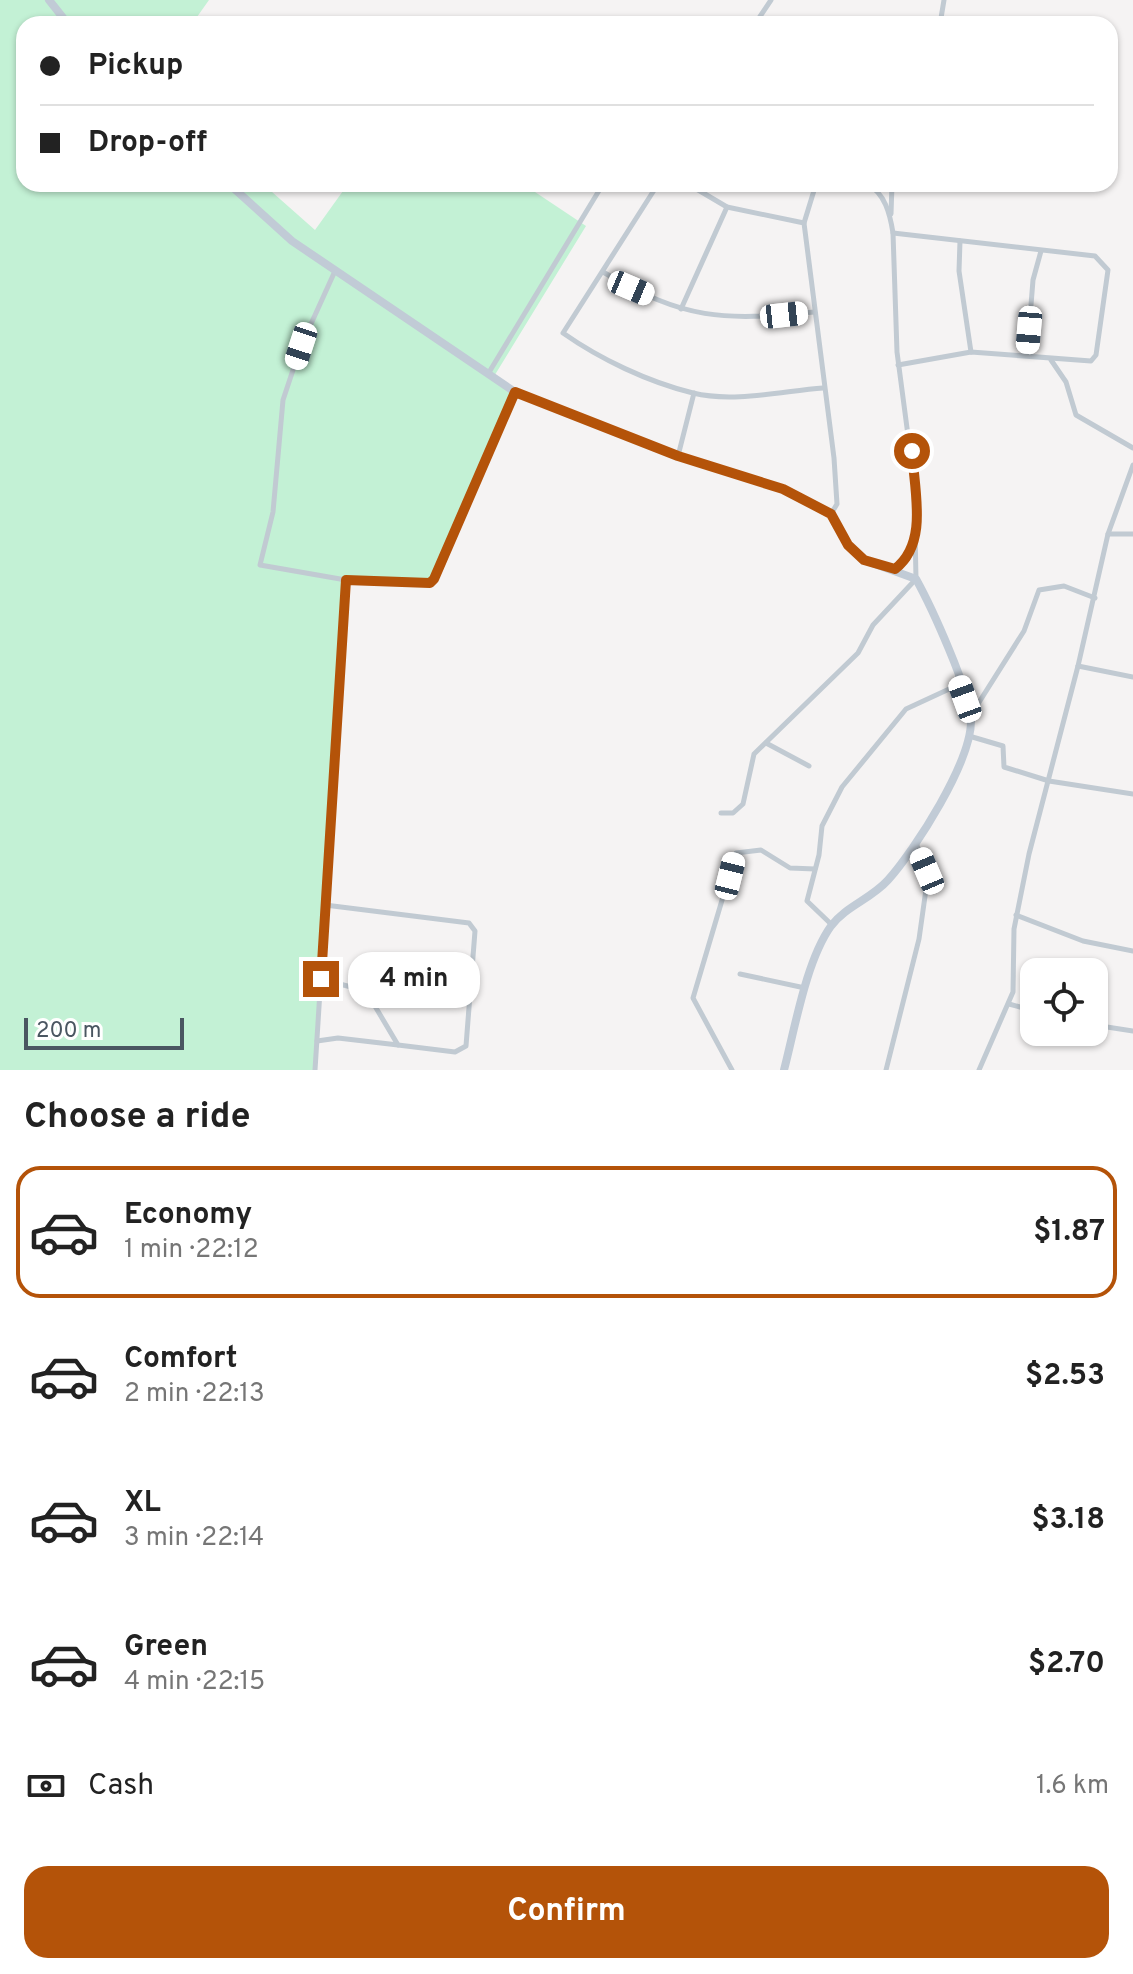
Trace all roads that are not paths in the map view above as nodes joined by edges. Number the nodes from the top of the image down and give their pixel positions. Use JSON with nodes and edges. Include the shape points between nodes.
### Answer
{"nodes":[{"id":1,"x":49,"y":0,"type":"edge"},
{"id":2,"x":62,"y":16,"type":"edge"},
{"id":3,"x":238,"y":192,"type":"edge"},
{"id":4,"x":598,"y":192,"type":"edge"},
{"id":5,"x":653,"y":192,"type":"edge"},
{"id":6,"x":702,"y":192,"type":"edge"},
{"id":7,"x":814,"y":192,"type":"edge"},
{"id":8,"x":877,"y":192,"type":"edge"},
{"id":9,"x":891,"y":192,"type":"edge"},
{"id":10,"x":727,"y":207,"type":"junction"},
{"id":11,"x":890,"y":215,"type":"junction"},
{"id":12,"x":804,"y":223,"type":"junction"},
{"id":13,"x":893,"y":233,"type":"junction"},
{"id":14,"x":960,"y":241,"type":"junction"},
{"id":15,"x":1041,"y":251,"type":"junction"},
{"id":16,"x":335,"y":271,"type":"junction"},
{"id":17,"x":603,"y":272,"type":"junction"},
{"id":18,"x":681,"y":309,"type":"junction"},
{"id":19,"x":814,"y":312,"type":"junction"},
{"id":20,"x":971,"y":352,"type":"junction"},
{"id":21,"x":1027,"y":355,"type":"junction"},
{"id":22,"x":1051,"y":359,"type":"junction"},
{"id":23,"x":898,"y":365,"type":"junction"},
{"id":24,"x":487,"y":375,"type":"junction"},
{"id":25,"x":823,"y":388,"type":"junction"},
{"id":26,"x":515,"y":392,"type":"junction"},
{"id":27,"x":694,"y":393,"type":"junction"},
{"id":28,"x":1133,"y":448,"type":"edge"},
{"id":29,"x":678,"y":456,"type":"junction"},
{"id":30,"x":1133,"y":468,"type":"edge"},
{"id":31,"x":831,"y":514,"type":"junction"},
{"id":32,"x":1108,"y":534,"type":"junction"},
{"id":33,"x":1133,"y":534,"type":"edge"},
{"id":34,"x":916,"y":543,"type":"junction"},
{"id":35,"x":895,"y":569,"type":"junction"},
{"id":36,"x":916,"y":579,"type":"junction"},
{"id":37,"x":346,"y":580,"type":"junction"},
{"id":38,"x":1095,"y":598,"type":"junction"},
{"id":39,"x":1078,"y":666,"type":"junction"},
{"id":40,"x":1133,"y":677,"type":"edge"},
{"id":41,"x":960,"y":684,"type":"junction"},
{"id":42,"x":971,"y":715,"type":"junction"},
{"id":43,"x":968,"y":736,"type":"junction"},
{"id":44,"x":766,"y":743,"type":"junction"},
{"id":45,"x":809,"y":766,"type":"dead end"},
{"id":46,"x":1049,"y":781,"type":"junction"},
{"id":47,"x":1133,"y":794,"type":"edge"},
{"id":48,"x":721,"y":813,"type":"dead end"},
{"id":49,"x":915,"y":842,"type":"junction"},
{"id":50,"x":815,"y":869,"type":"junction"},
{"id":51,"x":325,"y":905,"type":"junction"},
{"id":52,"x":1016,"y":915,"type":"junction"},
{"id":53,"x":832,"y":925,"type":"junction"},
{"id":54,"x":1133,"y":951,"type":"edge"},
{"id":55,"x":740,"y":974,"type":"dead end"},
{"id":56,"x":321,"y":979,"type":"junction"},
{"id":57,"x":807,"y":988,"type":"junction"},
{"id":58,"x":1009,"y":1004,"type":"junction"},
{"id":59,"x":1020,"y":1007,"type":"edge"},
{"id":60,"x":1108,"y":1027,"type":"edge"},
{"id":61,"x":1133,"y":1031,"type":"edge"},
{"id":62,"x":317,"y":1041,"type":"junction"},
{"id":63,"x":398,"y":1045,"type":"junction"},
{"id":64,"x":315,"y":1070,"type":"edge"},
{"id":65,"x":732,"y":1070,"type":"edge"},
{"id":66,"x":784,"y":1070,"type":"edge"},
{"id":67,"x":886,"y":1070,"type":"edge"},
{"id":68,"x":979,"y":1070,"type":"edge"}],
"edges":[{"from":1,"to":2,"type":"street"},
{"from":3,"to":16,"type":"street","via":[[278,230]]},
{"from":4,"to":24,"type":"street"},
{"from":5,"to":17,"type":"street"},
{"from":6,"to":10,"type":"street"},
{"from":7,"to":12,"type":"street"},
{"from":8,"to":11,"type":"street"},
{"from":9,"to":11,"type":"street"},
{"from":10,"to":12,"type":"street"},
{"from":10,"to":18,"type":"street"},
{"from":11,"to":13,"type":"street"},
{"from":12,"to":19,"type":"street"},
{"from":13,"to":14,"type":"street"},
{"from":13,"to":23,"type":"street"},
{"from":14,"to":15,"type":"street"},
{"from":14,"to":20,"type":"street"},
{"from":15,"to":21,"type":"street","via":[[1033,280]]},
{"from":15,"to":22,"type":"street","via":[[1095,256],[1108,270],[1094,359]]},
{"from":16,"to":24,"type":"street"},
{"from":16,"to":37,"type":"street","via":[[283,400],[273,512],[260,565]]},
{"from":17,"to":18,"type":"street"},
{"from":17,"to":27,"type":"street","via":[[563,333],[615,363]]},
{"from":18,"to":19,"type":"street","via":[[711,317]]},
{"from":19,"to":25,"type":"street"},
{"from":20,"to":21,"type":"street"},
{"from":20,"to":23,"type":"street"},
{"from":21,"to":22,"type":"street"},
{"from":22,"to":28,"type":"street","via":[[1070,391],[1074,412]]},
{"from":23,"to":34,"type":"street","via":[[912,451]]},
{"from":24,"to":26,"type":"street"},
{"from":25,"to":27,"type":"street","via":[[724,396]]},
{"from":25,"to":31,"type":"street","via":[[837,504]]},
{"from":26,"to":29,"type":"street"},
{"from":26,"to":37,"type":"street","via":[[434,579]]},
{"from":27,"to":29,"type":"street"},
{"from":29,"to":31,"type":"street","via":[[769,483]]},
{"from":30,"to":32,"type":"street"},
{"from":31,"to":35,"type":"street","via":[[855,553]]},
{"from":32,"to":33,"type":"street"},
{"from":32,"to":38,"type":"street"},
{"from":34,"to":35,"type":"street"},
{"from":34,"to":36,"type":"street"},
{"from":35,"to":36,"type":"street"},
{"from":36,"to":41,"type":"street"},
{"from":36,"to":44,"type":"street","via":[[873,625],[858,653]]},
{"from":37,"to":51,"type":"street"},
{"from":38,"to":39,"type":"street"},
{"from":38,"to":42,"type":"street","via":[[1064,586],[1039,590],[1024,631]]},
{"from":39,"to":40,"type":"street"},
{"from":39,"to":46,"type":"street"},
{"from":41,"to":42,"type":"street"},
{"from":41,"to":50,"type":"street","via":[[911,705],[873,747],[829,810]]},
{"from":42,"to":43,"type":"street"},
{"from":43,"to":46,"type":"street","via":[[1003,746],[1004,767]]},
{"from":43,"to":49,"type":"street","via":[[944,798]]},
{"from":44,"to":45,"type":"street"},
{"from":44,"to":48,"type":"street","via":[[748,768],[743,804],[733,813]]},
{"from":46,"to":47,"type":"street"},
{"from":46,"to":52,"type":"street"},
{"from":49,"to":53,"type":"street","via":[[888,880]]},
{"from":49,"to":67,"type":"street","via":[[928,875],[919,939]]},
{"from":50,"to":53,"type":"street","via":[[807,901]]},
{"from":50,"to":65,"type":"street","via":[[790,868],[761,850],[736,853],[693,998]]},
{"from":51,"to":56,"type":"street"},
{"from":51,"to":63,"type":"street","via":[[457,919],[475,931],[466,1046],[455,1052]]},
{"from":52,"to":54,"type":"street","via":[[1083,941]]},
{"from":52,"to":58,"type":"street"},
{"from":53,"to":57,"type":"street"},
{"from":55,"to":57,"type":"street"},
{"from":56,"to":62,"type":"street"},
{"from":56,"to":63,"type":"street","via":[[366,991]]},
{"from":57,"to":66,"type":"street"},
{"from":58,"to":59,"type":"street"},
{"from":58,"to":68,"type":"street"},
{"from":60,"to":61,"type":"street"},
{"from":62,"to":63,"type":"street","via":[[338,1038]]},
{"from":62,"to":64,"type":"street"}]}
